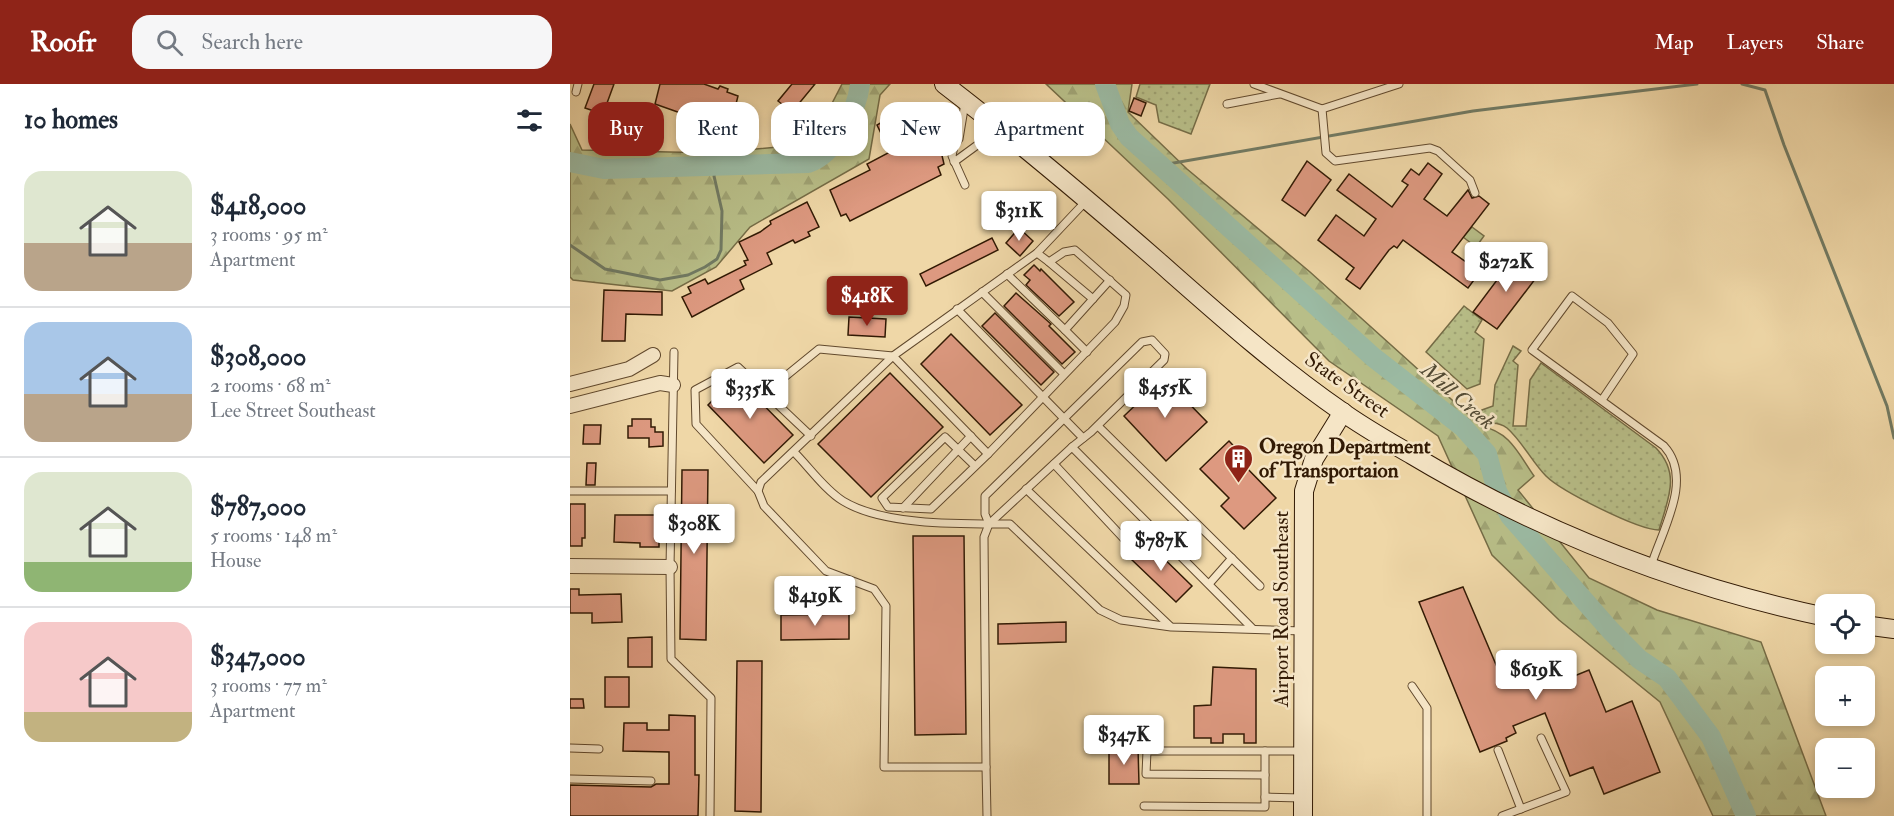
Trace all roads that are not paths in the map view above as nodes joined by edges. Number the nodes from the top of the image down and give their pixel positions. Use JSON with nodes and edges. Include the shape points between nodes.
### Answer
{"nodes":[{"id":1,"x":578,"y":84,"type":"edge"},
{"id":2,"x":944,"y":84,"type":"edge"},
{"id":3,"x":1254,"y":84,"type":"edge"},
{"id":4,"x":1399,"y":84,"type":"edge"},
{"id":5,"x":576,"y":92,"type":"dead end"},
{"id":6,"x":1281,"y":94,"type":"junction"},
{"id":7,"x":966,"y":101,"type":"junction"},
{"id":8,"x":1227,"y":104,"type":"dead end"},
{"id":9,"x":974,"y":107,"type":"edge"},
{"id":10,"x":1322,"y":109,"type":"junction"},
{"id":11,"x":974,"y":148,"type":"edge"},
{"id":12,"x":1035,"y":156,"type":"edge"},
{"id":13,"x":954,"y":162,"type":"junction"},
{"id":14,"x":965,"y":185,"type":"dead end"},
{"id":15,"x":1475,"y":193,"type":"dead end"},
{"id":16,"x":1087,"y":200,"type":"junction"},
{"id":17,"x":1036,"y":253,"type":"junction"},
{"id":18,"x":1049,"y":262,"type":"junction"},
{"id":19,"x":1007,"y":274,"type":"junction"},
{"id":20,"x":1110,"y":280,"type":"junction"},
{"id":21,"x":982,"y":292,"type":"junction"},
{"id":22,"x":1094,"y":299,"type":"junction"},
{"id":23,"x":957,"y":309,"type":"junction"},
{"id":24,"x":1065,"y":330,"type":"junction"},
{"id":25,"x":674,"y":352,"type":"dead end"},
{"id":26,"x":1086,"y":352,"type":"junction"},
{"id":27,"x":653,"y":355,"type":"dead end"},
{"id":28,"x":893,"y":356,"type":"junction"},
{"id":29,"x":1064,"y":374,"type":"junction"},
{"id":30,"x":570,"y":384,"type":"edge"},
{"id":31,"x":673,"y":385,"type":"junction"},
{"id":32,"x":765,"y":393,"type":"junction"},
{"id":33,"x":1041,"y":397,"type":"junction"},
{"id":34,"x":1602,"y":400,"type":"junction"},
{"id":35,"x":570,"y":406,"type":"edge"},
{"id":36,"x":1342,"y":412,"type":"junction"},
{"id":37,"x":1065,"y":419,"type":"junction"},
{"id":38,"x":1098,"y":426,"type":"junction"},
{"id":39,"x":811,"y":436,"type":"junction"},
{"id":40,"x":971,"y":436,"type":"junction"},
{"id":41,"x":1083,"y":438,"type":"junction"},
{"id":42,"x":1072,"y":447,"type":"junction"},
{"id":43,"x":958,"y":450,"type":"junction"},
{"id":44,"x":794,"y":452,"type":"junction"},
{"id":45,"x":988,"y":454,"type":"junction"},
{"id":46,"x":1053,"y":464,"type":"junction"},
{"id":47,"x":975,"y":466,"type":"junction"},
{"id":48,"x":1026,"y":489,"type":"junction"},
{"id":49,"x":570,"y":491,"type":"edge"},
{"id":50,"x":670,"y":491,"type":"junction"},
{"id":51,"x":758,"y":491,"type":"junction"},
{"id":52,"x":903,"y":508,"type":"junction"},
{"id":53,"x":1147,"y":523,"type":"junction"},
{"id":54,"x":989,"y":524,"type":"junction"},
{"id":55,"x":1232,"y":558,"type":"junction"},
{"id":56,"x":570,"y":566,"type":"edge"},
{"id":57,"x":669,"y":567,"type":"junction"},
{"id":58,"x":1650,"y":568,"type":"junction"},
{"id":59,"x":1209,"y":584,"type":"junction"},
{"id":60,"x":1260,"y":586,"type":"dead end"},
{"id":61,"x":1815,"y":615,"type":"edge"},
{"id":62,"x":1875,"y":626,"type":"edge"},
{"id":63,"x":1171,"y":627,"type":"junction"},
{"id":64,"x":1252,"y":628,"type":"junction"},
{"id":65,"x":1894,"y":629,"type":"edge"},
{"id":66,"x":1302,"y":631,"type":"junction"},
{"id":67,"x":1412,"y":686,"type":"dead end"},
{"id":68,"x":1541,"y":738,"type":"dead end"},
{"id":69,"x":570,"y":748,"type":"edge"},
{"id":70,"x":599,"y":749,"type":"dead end"},
{"id":71,"x":1498,"y":750,"type":"dead end"},
{"id":72,"x":1265,"y":751,"type":"junction"},
{"id":73,"x":1303,"y":751,"type":"junction"},
{"id":74,"x":986,"y":767,"type":"junction"},
{"id":75,"x":1265,"y":775,"type":"junction"},
{"id":76,"x":570,"y":778,"type":"edge"},
{"id":77,"x":651,"y":781,"type":"dead end"},
{"id":78,"x":1265,"y":797,"type":"junction"},
{"id":79,"x":1303,"y":798,"type":"junction"},
{"id":80,"x":1144,"y":806,"type":"dead end"},
{"id":81,"x":1521,"y":809,"type":"junction"},
{"id":82,"x":710,"y":816,"type":"edge"},
{"id":83,"x":987,"y":816,"type":"edge"},
{"id":84,"x":1303,"y":816,"type":"edge"},
{"id":85,"x":1427,"y":816,"type":"edge"},
{"id":86,"x":1502,"y":816,"type":"edge"}],
"edges":[{"from":1,"to":5,"type":"lane"},
{"from":2,"to":7,"type":"main road","name":"State Street"},
{"from":3,"to":6,"type":"lane"},
{"from":4,"to":10,"type":"lane"},
{"from":6,"to":8,"type":"lane"},
{"from":6,"to":10,"type":"lane"},
{"from":7,"to":9,"type":"main road","name":"State Street"},
{"from":7,"to":13,"type":"lane","via":[[959,139],[954,146]]},
{"from":10,"to":15,"type":"lane","via":[[1326,153],[1335,161],[1430,148],[1470,180]]},
{"from":11,"to":13,"type":"lane"},
{"from":12,"to":16,"type":"main road","name":"State Street"},
{"from":13,"to":14,"type":"lane"},
{"from":16,"to":17,"type":"lane"},
{"from":16,"to":36,"type":"main road","name":"State Street","via":[[1222,317]]},
{"from":17,"to":18,"type":"lane"},
{"from":17,"to":19,"type":"lane"},
{"from":18,"to":20,"type":"lane","via":[[1075,250]]},
{"from":18,"to":22,"type":"lane"},
{"from":19,"to":21,"type":"lane"},
{"from":19,"to":24,"type":"lane"},
{"from":20,"to":22,"type":"lane"},
{"from":20,"to":26,"type":"lane","via":[[1126,295],[1124,306],[1115,322]]},
{"from":21,"to":23,"type":"lane"},
{"from":21,"to":29,"type":"lane"},
{"from":22,"to":24,"type":"lane"},
{"from":23,"to":28,"type":"lane"},
{"from":23,"to":33,"type":"lane"},
{"from":24,"to":26,"type":"lane"},
{"from":25,"to":31,"type":"lane"},
{"from":26,"to":29,"type":"lane"},
{"from":27,"to":30,"type":"street","via":[[629,369]]},
{"from":28,"to":32,"type":"lane","via":[[819,349]]},
{"from":28,"to":39,"type":"lane"},
{"from":28,"to":40,"type":"lane"},
{"from":29,"to":33,"type":"lane"},
{"from":31,"to":35,"type":"street","via":[[660,383]]},
{"from":31,"to":50,"type":"lane"},
{"from":32,"to":39,"type":"lane"},
{"from":32,"to":51,"type":"lane","via":[[738,367],[695,390],[696,424]]},
{"from":33,"to":37,"type":"lane"},
{"from":33,"to":45,"type":"lane"},
{"from":34,"to":34,"type":"lane","via":[[1532,350],[1572,296],[1608,323],[1633,354]]},
{"from":34,"to":58,"type":"lane","via":[[1664,446],[1677,467],[1672,505]]},
{"from":36,"to":58,"type":"main road","name":"State Street","via":[[1462,484],[1557,532]]},
{"from":36,"to":66,"type":"main road","name":"Airport Road Southeast","via":[[1314,459],[1304,491]]},
{"from":37,"to":38,"type":"lane","via":[[1142,342],[1152,340],[1165,354],[1164,360]]},
{"from":37,"to":41,"type":"lane"},
{"from":37,"to":54,"type":"lane","via":[[986,496],[984,514]]},
{"from":38,"to":41,"type":"lane"},
{"from":38,"to":55,"type":"lane"},
{"from":39,"to":44,"type":"lane"},
{"from":40,"to":43,"type":"lane"},
{"from":40,"to":45,"type":"lane"},
{"from":41,"to":42,"type":"lane"},
{"from":42,"to":46,"type":"lane"},
{"from":42,"to":53,"type":"lane"},
{"from":43,"to":47,"type":"lane"},
{"from":43,"to":52,"type":"lane"},
{"from":43,"to":52,"type":"lane","via":[[945,437],[882,498],[888,507]]},
{"from":44,"to":51,"type":"lane","via":[[761,482]]},
{"from":44,"to":54,"type":"lane","via":[[842,500],[872,514]]},
{"from":45,"to":47,"type":"lane"},
{"from":46,"to":48,"type":"lane"},
{"from":46,"to":53,"type":"lane","via":[[1126,541]]},
{"from":47,"to":52,"type":"lane","via":[[931,509]]},
{"from":48,"to":54,"type":"lane"},
{"from":48,"to":63,"type":"lane"},
{"from":49,"to":50,"type":"lane"},
{"from":50,"to":57,"type":"lane"},
{"from":51,"to":74,"type":"lane","via":[[764,506],[826,571],[874,589],[886,606],[884,767]]},
{"from":53,"to":59,"type":"lane"},
{"from":54,"to":63,"type":"lane","via":[[1010,524],[1100,610],[1121,620]]},
{"from":54,"to":74,"type":"lane","via":[[984,537]]},
{"from":55,"to":59,"type":"lane"},
{"from":55,"to":60,"type":"lane"},
{"from":56,"to":57,"type":"street"},
{"from":57,"to":82,"type":"lane","via":[[671,659],[711,698]]},
{"from":58,"to":61,"type":"main road","name":"State Street","via":[[1749,600]]},
{"from":59,"to":64,"type":"lane"},
{"from":62,"to":65,"type":"main road"},
{"from":63,"to":64,"type":"lane"},
{"from":64,"to":66,"type":"lane"},
{"from":66,"to":73,"type":"main road","name":"Airport Road Southeast"},
{"from":67,"to":85,"type":"lane","via":[[1427,708]]},
{"from":68,"to":81,"type":"lane","via":[[1566,792]]},
{"from":69,"to":70,"type":"lane"},
{"from":71,"to":81,"type":"lane"},
{"from":72,"to":73,"type":"lane"},
{"from":72,"to":75,"type":"lane"},
{"from":72,"to":75,"type":"lane","via":[[1147,751],[1146,774]]},
{"from":73,"to":79,"type":"main road","name":"Airport Road Southeast"},
{"from":74,"to":83,"type":"lane"},
{"from":75,"to":78,"type":"lane"},
{"from":76,"to":77,"type":"lane"},
{"from":78,"to":79,"type":"lane"},
{"from":78,"to":80,"type":"lane","via":[[1265,807]]},
{"from":79,"to":84,"type":"main road","name":"Airport Road Southeast"},
{"from":81,"to":86,"type":"lane"}]}
